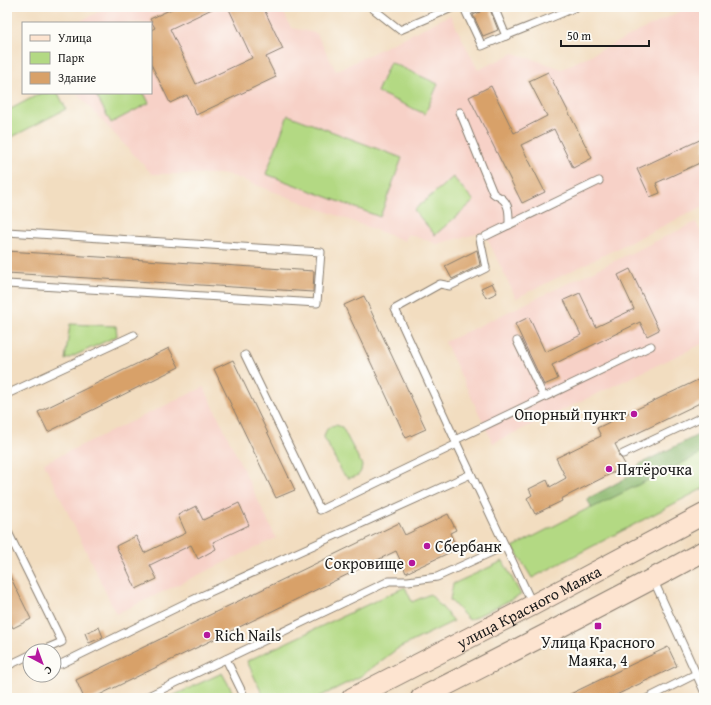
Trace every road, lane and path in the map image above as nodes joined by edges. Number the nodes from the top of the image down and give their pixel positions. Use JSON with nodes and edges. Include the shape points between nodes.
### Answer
{"nodes":[{"id":1,"x":371,"y":7,"type":"edge"},
{"id":2,"x":454,"y":7,"type":"edge"},
{"id":3,"x":478,"y":7,"type":"edge"},
{"id":4,"x":494,"y":7,"type":"edge"},
{"id":5,"x":576,"y":7,"type":"edge"},
{"id":6,"x":506,"y":36,"type":"junction"},
{"id":7,"x":460,"y":112,"type":"dead end"},
{"id":8,"x":599,"y":181,"type":"dead end"},
{"id":9,"x":509,"y":225,"type":"junction"},
{"id":10,"x":7,"y":232,"type":"edge"},
{"id":11,"x":7,"y":284,"type":"edge"},
{"id":12,"x":134,"y":335,"type":"dead end"},
{"id":13,"x":517,"y":340,"type":"dead end"},
{"id":14,"x":651,"y":346,"type":"dead end"},
{"id":15,"x":245,"y":355,"type":"dead end"},
{"id":16,"x":7,"y":394,"type":"edge"},
{"id":17,"x":544,"y":397,"type":"junction"},
{"id":18,"x":704,"y":416,"type":"edge"},
{"id":19,"x":456,"y":442,"type":"junction"},
{"id":20,"x":623,"y":454,"type":"dead end"},
{"id":21,"x":472,"y":474,"type":"junction"},
{"id":22,"x":704,"y":514,"type":"edge"},
{"id":23,"x":7,"y":530,"type":"edge"},
{"id":24,"x":505,"y":546,"type":"junction"},
{"id":25,"x":704,"y":551,"type":"edge"},
{"id":26,"x":653,"y":579,"type":"junction"},
{"id":27,"x":533,"y":605,"type":"junction"},
{"id":28,"x":60,"y":643,"type":"edge"},
{"id":29,"x":22,"y":659,"type":"edge"},
{"id":30,"x":226,"y":659,"type":"junction"},
{"id":31,"x":62,"y":664,"type":"edge"},
{"id":32,"x":7,"y":666,"type":"edge"},
{"id":33,"x":700,"y":674,"type":"edge"},
{"id":34,"x":704,"y":691,"type":"edge"},
{"id":35,"x":144,"y":698,"type":"edge"},
{"id":36,"x":245,"y":698,"type":"edge"},
{"id":37,"x":352,"y":698,"type":"edge"},
{"id":38,"x":421,"y":698,"type":"edge"},
{"id":39,"x":648,"y":698,"type":"edge"}],
"edges":[{"from":1,"to":2,"type":"lane","via":[[400,30]]},
{"from":3,"to":6,"type":"lane","via":[[466,12],[482,46]]},
{"from":4,"to":6,"type":"lane"},
{"from":5,"to":6,"type":"lane"},
{"from":7,"to":9,"type":"lane","via":[[493,193],[505,200],[508,205]]},
{"from":8,"to":9,"type":"lane"},
{"from":9,"to":19,"type":"lane","via":[[483,238],[486,268],[450,286],[440,284],[395,309]]},
{"from":10,"to":11,"type":"lane","via":[[321,252],[318,303]]},
{"from":12,"to":16,"type":"lane"},
{"from":13,"to":17,"type":"lane"},
{"from":14,"to":17,"type":"lane"},
{"from":15,"to":19,"type":"lane","via":[[320,510]]},
{"from":17,"to":19,"type":"lane"},
{"from":18,"to":20,"type":"lane"},
{"from":19,"to":21,"type":"lane"},
{"from":21,"to":24,"type":"lane"},
{"from":21,"to":31,"type":"lane","via":[[198,598]]},
{"from":22,"to":27,"type":"street","name":"улица Красного Маяка"},
{"from":23,"to":28,"type":"lane","via":[[62,642]]},
{"from":24,"to":27,"type":"lane"},
{"from":24,"to":30,"type":"lane","via":[[437,577],[389,581]]},
{"from":25,"to":26,"type":"street","name":"улица Красного Маяка"},
{"from":26,"to":33,"type":"lane"},
{"from":26,"to":38,"type":"street","name":"улица Красного Маяка"},
{"from":27,"to":37,"type":"street","name":"улица Красного Маяка"},
{"from":29,"to":32,"type":"lane"},
{"from":30,"to":35,"type":"lane"},
{"from":30,"to":36,"type":"lane"},
{"from":33,"to":34,"type":"lane"},
{"from":33,"to":39,"type":"lane"}]}
